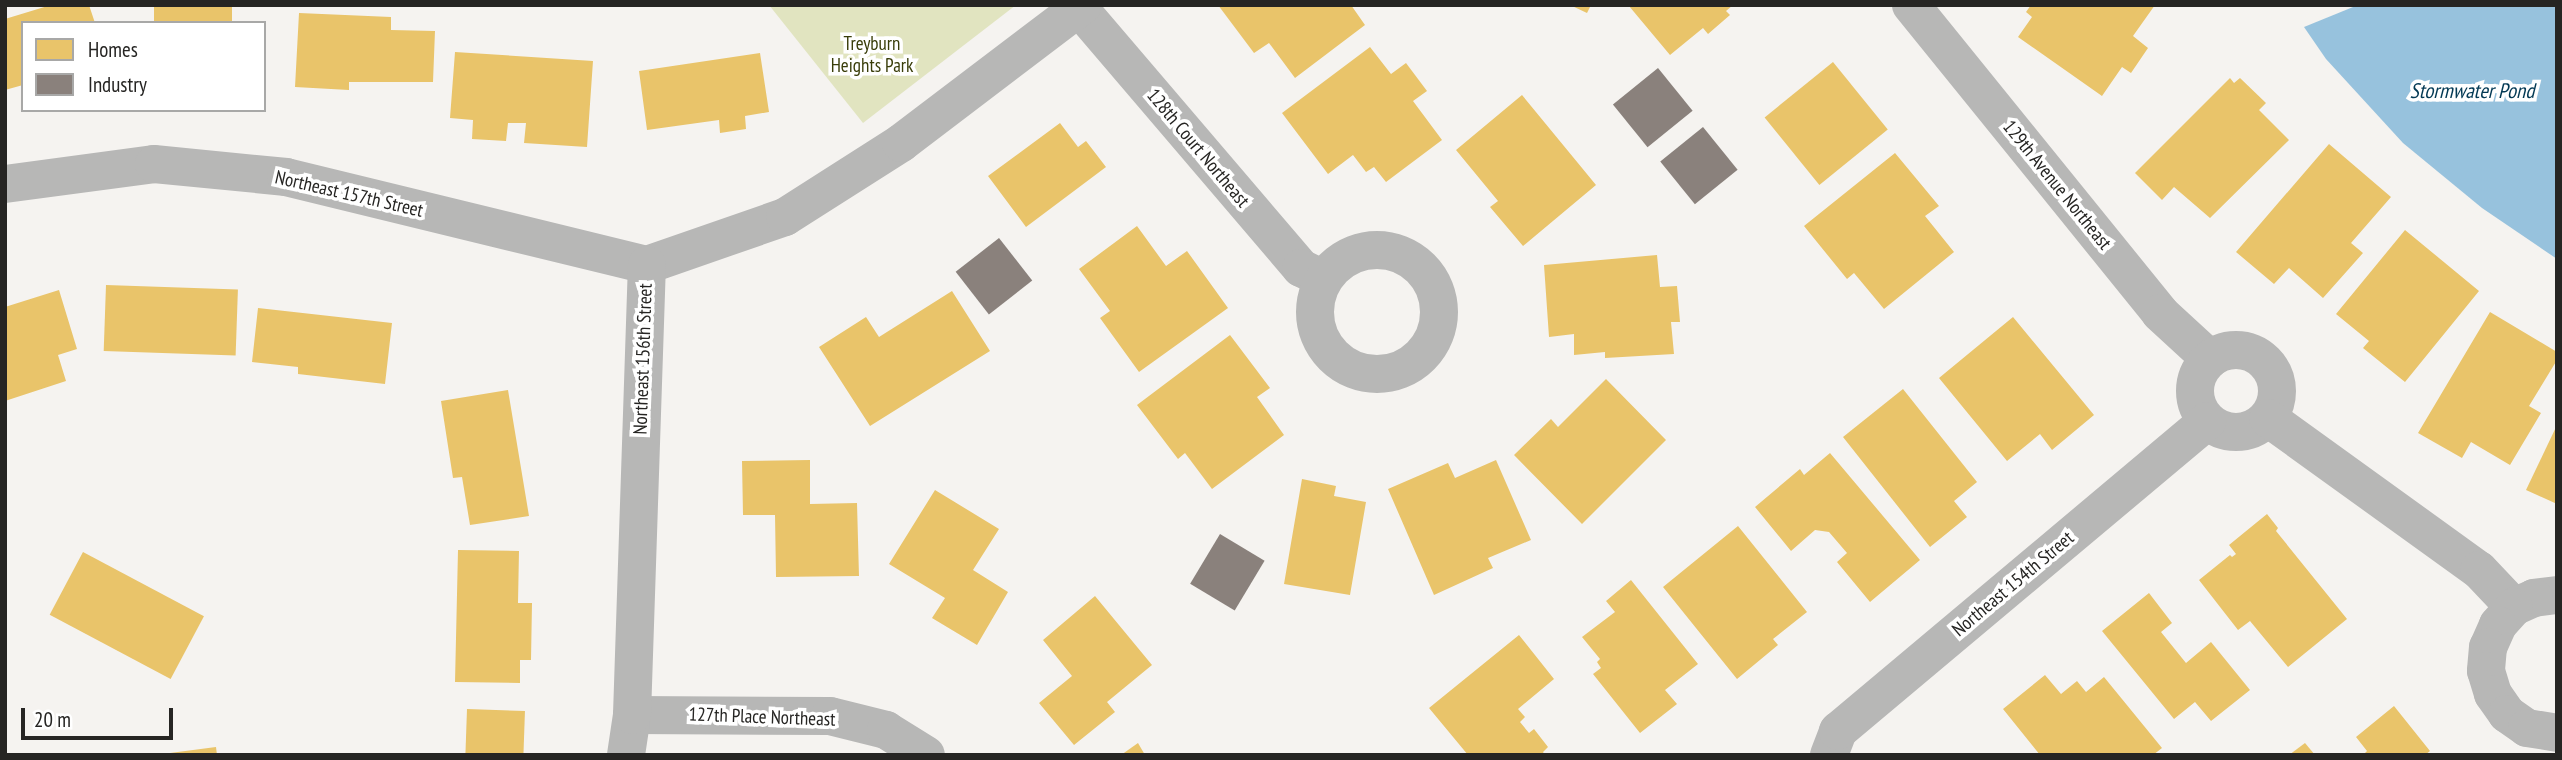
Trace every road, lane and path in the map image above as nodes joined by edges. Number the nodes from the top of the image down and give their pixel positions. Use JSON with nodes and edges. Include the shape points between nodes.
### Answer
{"nodes":[{"id":1,"x":1911,"y":5,"type":"edge"},
{"id":2,"x":1081,"y":7,"type":"edge"},
{"id":3,"x":5,"y":184,"type":"edge"},
{"id":4,"x":646,"y":265,"type":"junction"},
{"id":5,"x":1324,"y":279,"type":"dead end"},
{"id":6,"x":2210,"y":359,"type":"junction"},
{"id":7,"x":2268,"y":418,"type":"junction"},
{"id":8,"x":2207,"y":421,"type":"junction"},
{"id":9,"x":2557,"y":595,"type":"edge"},
{"id":10,"x":2514,"y":607,"type":"junction"},
{"id":11,"x":632,"y":715,"type":"junction"},
{"id":12,"x":2557,"y":733,"type":"edge"},
{"id":13,"x":626,"y":755,"type":"edge"},
{"id":14,"x":926,"y":755,"type":"edge"},
{"id":15,"x":1829,"y":755,"type":"edge"}],
"edges":[{"from":1,"to":6,"type":"street","name":"129th Avenue Northeast","via":[[2160,313]]},
{"from":2,"to":4,"type":"street","name":"Northeast 156th Street","via":[[901,143],[785,217]]},
{"from":2,"to":5,"type":"street","name":"128th Court Northeast","via":[[1301,268]]},
{"from":3,"to":4,"type":"street","name":"Northeast 157th Street","via":[[154,164],[286,177]]},
{"from":4,"to":11,"type":"street","name":"Northeast 156th Street"},
{"from":6,"to":7,"type":"street","via":[[2235,350],[2260,357],[2276,379],[2278,393]]},
{"from":6,"to":8,"type":"street","via":[[2201,370],[2195,396]]},
{"from":7,"to":8,"type":"street","via":[[2258,427],[2231,433]]},
{"from":7,"to":10,"type":"street","via":[[2479,570]]},
{"from":8,"to":15,"type":"street","name":"Northeast 154th Street","via":[[1838,731]]},
{"from":9,"to":10,"type":"street"},
{"from":10,"to":12,"type":"street","via":[[2498,625],[2488,647],[2486,671],[2493,695],[2507,714],[2527,728]]},
{"from":11,"to":13,"type":"street","name":"Northeast 156th Street"},
{"from":11,"to":14,"type":"street","name":"127th Place Northeast","via":[[830,716],[886,730]]}]}
